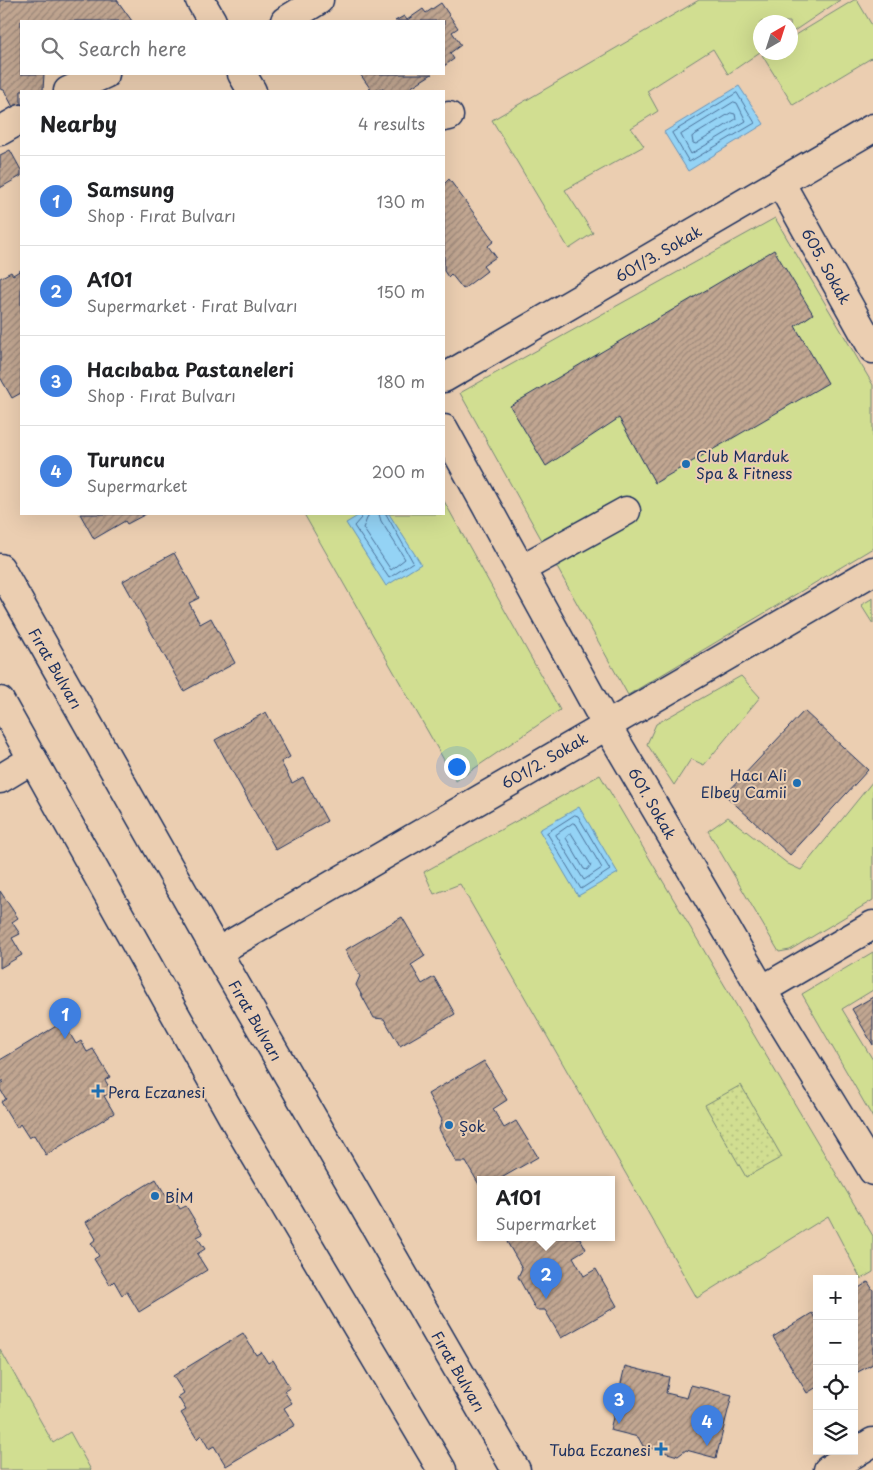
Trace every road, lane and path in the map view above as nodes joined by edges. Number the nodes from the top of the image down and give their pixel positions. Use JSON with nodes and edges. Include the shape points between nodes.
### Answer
{"nodes":[{"id":1,"x":200,"y":0,"type":"edge"},
{"id":2,"x":319,"y":0,"type":"edge"},
{"id":3,"x":211,"y":20,"type":"edge"},
{"id":4,"x":287,"y":20,"type":"edge"},
{"id":5,"x":103,"y":75,"type":"edge"},
{"id":6,"x":243,"y":75,"type":"edge"},
{"id":7,"x":70,"y":90,"type":"edge"},
{"id":8,"x":251,"y":90,"type":"edge"},
{"id":9,"x":20,"y":120,"type":"edge"},
{"id":10,"x":873,"y":128,"type":"edge"},
{"id":11,"x":0,"y":131,"type":"edge"},
{"id":12,"x":780,"y":182,"type":"junction"},
{"id":13,"x":873,"y":349,"type":"edge"},
{"id":14,"x":445,"y":377,"type":"edge"},
{"id":15,"x":445,"y":431,"type":"edge"},
{"id":16,"x":626,"y":511,"type":"dead end"},
{"id":17,"x":0,"y":568,"type":"edge"},
{"id":18,"x":521,"y":569,"type":"junction"},
{"id":19,"x":873,"y":571,"type":"edge"},
{"id":20,"x":0,"y":701,"type":"edge"},
{"id":21,"x":606,"y":724,"type":"junction"},
{"id":22,"x":33,"y":759,"type":"junction"},
{"id":23,"x":0,"y":779,"type":"edge"},
{"id":24,"x":873,"y":925,"type":"edge"},
{"id":25,"x":217,"y":952,"type":"junction"},
{"id":26,"x":762,"y":990,"type":"junction"},
{"id":27,"x":873,"y":1171,"type":"edge"},
{"id":28,"x":873,"y":1442,"type":"edge"},
{"id":29,"x":442,"y":1470,"type":"edge"},
{"id":30,"x":516,"y":1470,"type":"edge"},
{"id":31,"x":828,"y":1470,"type":"edge"}],
"edges":[{"from":1,"to":3,"type":"street"},
{"from":2,"to":4,"type":"street"},
{"from":5,"to":7,"type":"street"},
{"from":6,"to":8,"type":"street"},
{"from":9,"to":11,"type":"street"},
{"from":10,"to":12,"type":"street","name":"601/3. Sokak"},
{"from":12,"to":13,"type":"street","name":"605. Sokak"},
{"from":12,"to":14,"type":"street","name":"601/3. Sokak"},
{"from":15,"to":18,"type":"street","name":"601. Sokak"},
{"from":16,"to":18,"type":"street"},
{"from":17,"to":25,"type":"street","name":"Fırat Bulvarı"},
{"from":18,"to":21,"type":"street","name":"601. Sokak"},
{"from":19,"to":21,"type":"street","name":"601/2. Sokak"},
{"from":20,"to":22,"type":"street"},
{"from":21,"to":25,"type":"street","name":"601/2. Sokak"},
{"from":21,"to":26,"type":"street","name":"601. Sokak"},
{"from":22,"to":23,"type":"street"},
{"from":22,"to":29,"type":"street","via":[[236,1123]]},
{"from":24,"to":26,"type":"street"},
{"from":25,"to":30,"type":"street","name":"Fırat Bulvarı"},
{"from":26,"to":27,"type":"street","name":"601. Sokak"},
{"from":28,"to":31,"type":"street"}]}
